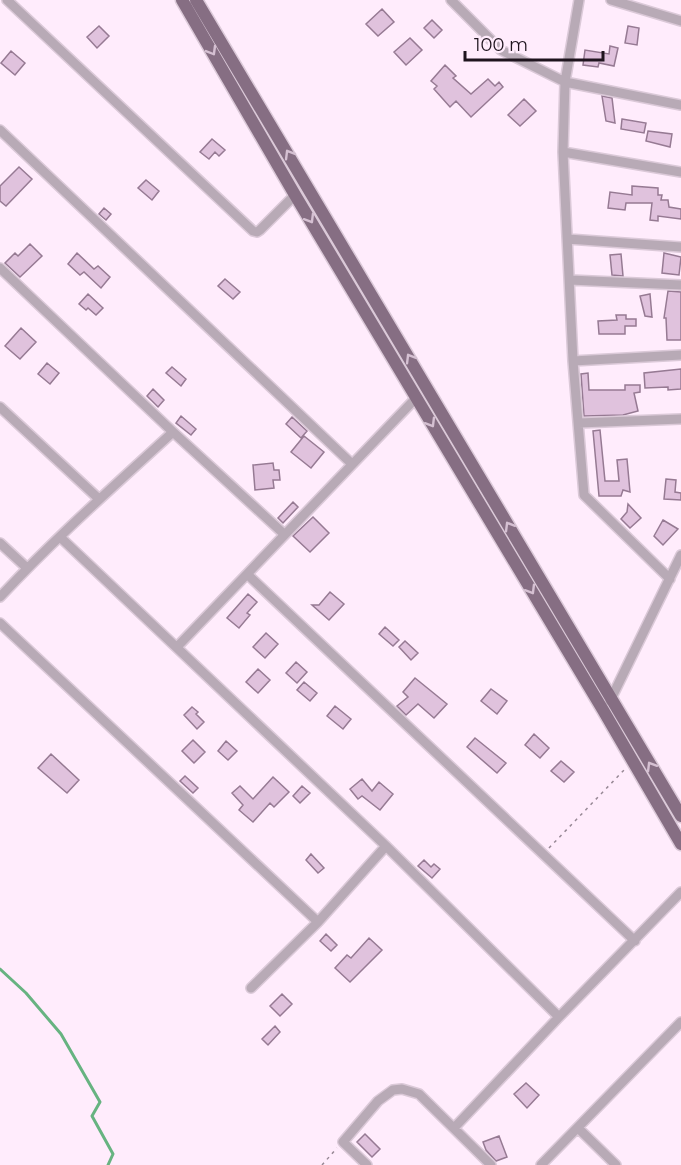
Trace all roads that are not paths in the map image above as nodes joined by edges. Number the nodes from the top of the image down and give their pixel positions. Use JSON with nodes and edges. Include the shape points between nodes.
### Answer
{"nodes":[{"id":1,"x":8,"y":0,"type":"edge"},
{"id":2,"x":182,"y":0,"type":"edge"},
{"id":3,"x":196,"y":0,"type":"edge"},
{"id":4,"x":451,"y":0,"type":"edge"},
{"id":5,"x":579,"y":0,"type":"edge"},
{"id":6,"x":611,"y":0,"type":"edge"},
{"id":7,"x":681,"y":21,"type":"edge"},
{"id":8,"x":565,"y":82,"type":"junction"},
{"id":9,"x":681,"y":105,"type":"edge"},
{"id":10,"x":0,"y":130,"type":"edge"},
{"id":11,"x":563,"y":152,"type":"junction"},
{"id":12,"x":681,"y":172,"type":"edge"},
{"id":13,"x":296,"y":195,"type":"junction"},
{"id":14,"x":568,"y":240,"type":"junction"},
{"id":15,"x":681,"y":247,"type":"edge"},
{"id":16,"x":0,"y":268,"type":"edge"},
{"id":17,"x":570,"y":280,"type":"junction"},
{"id":18,"x":681,"y":285,"type":"edge"},
{"id":19,"x":681,"y":355,"type":"edge"},
{"id":20,"x":573,"y":361,"type":"junction"},
{"id":21,"x":416,"y":398,"type":"junction"},
{"id":22,"x":0,"y":407,"type":"edge"},
{"id":23,"x":681,"y":419,"type":"edge"},
{"id":24,"x":579,"y":423,"type":"junction"},
{"id":25,"x":173,"y":432,"type":"junction"},
{"id":26,"x":352,"y":464,"type":"junction"},
{"id":27,"x":99,"y":499,"type":"junction"},
{"id":28,"x":284,"y":534,"type":"junction"},
{"id":29,"x":60,"y":537,"type":"junction"},
{"id":30,"x":0,"y":543,"type":"edge"},
{"id":31,"x":681,"y":555,"type":"edge"},
{"id":32,"x":27,"y":568,"type":"junction"},
{"id":33,"x":248,"y":575,"type":"junction"},
{"id":34,"x":670,"y":579,"type":"junction"},
{"id":35,"x":0,"y":597,"type":"edge"},
{"id":36,"x":0,"y":623,"type":"edge"},
{"id":37,"x":177,"y":647,"type":"junction"},
{"id":38,"x":612,"y":698,"type":"junction"},
{"id":39,"x":603,"y":710,"type":"junction"},
{"id":40,"x":681,"y":816,"type":"edge"},
{"id":41,"x":681,"y":844,"type":"edge"},
{"id":42,"x":386,"y":846,"type":"junction"},
{"id":43,"x":681,"y":892,"type":"edge"},
{"id":44,"x":318,"y":922,"type":"junction"},
{"id":45,"x":635,"y":941,"type":"junction"},
{"id":46,"x":251,"y":988,"type":"dead end"},
{"id":47,"x":559,"y":1017,"type":"junction"},
{"id":48,"x":681,"y":1022,"type":"edge"},
{"id":49,"x":454,"y":1128,"type":"junction"},
{"id":50,"x":578,"y":1128,"type":"junction"},
{"id":51,"x":367,"y":1165,"type":"edge"},
{"id":52,"x":491,"y":1165,"type":"edge"},
{"id":53,"x":541,"y":1165,"type":"edge"},
{"id":54,"x":616,"y":1165,"type":"edge"}],
"edges":[{"from":1,"to":13,"type":"street","via":[[253,231],[260,230]]},
{"from":2,"to":13,"type":"main road","one_way":true},
{"from":38,"to":3,"type":"main road","one_way":true},
{"from":4,"to":8,"type":"street","via":[[501,50]]},
{"from":5,"to":8,"type":"street"},
{"from":6,"to":7,"type":"street"},
{"from":8,"to":9,"type":"street"},
{"from":8,"to":11,"type":"street"},
{"from":10,"to":26,"type":"street"},
{"from":11,"to":12,"type":"street"},
{"from":11,"to":14,"type":"street"},
{"from":13,"to":21,"type":"main road","one_way":true},
{"from":14,"to":15,"type":"street"},
{"from":14,"to":17,"type":"street"},
{"from":16,"to":25,"type":"street"},
{"from":17,"to":18,"type":"street"},
{"from":17,"to":20,"type":"street"},
{"from":19,"to":20,"type":"street"},
{"from":20,"to":24,"type":"street"},
{"from":21,"to":26,"type":"street"},
{"from":21,"to":39,"type":"main road","one_way":true},
{"from":22,"to":27,"type":"street"},
{"from":23,"to":24,"type":"street"},
{"from":24,"to":34,"type":"street","via":[[584,495]]},
{"from":25,"to":27,"type":"street"},
{"from":25,"to":28,"type":"street"},
{"from":26,"to":28,"type":"street"},
{"from":27,"to":29,"type":"street"},
{"from":28,"to":33,"type":"street"},
{"from":29,"to":32,"type":"street"},
{"from":29,"to":37,"type":"street"},
{"from":30,"to":32,"type":"street"},
{"from":31,"to":34,"type":"street"},
{"from":32,"to":35,"type":"street"},
{"from":33,"to":37,"type":"street"},
{"from":33,"to":45,"type":"street"},
{"from":34,"to":38,"type":"street"},
{"from":36,"to":44,"type":"street"},
{"from":37,"to":42,"type":"street"},
{"from":38,"to":39,"type":"street"},
{"from":40,"to":38,"type":"main road","one_way":true},
{"from":39,"to":41,"type":"main road"},
{"from":42,"to":44,"type":"street"},
{"from":42,"to":47,"type":"street"},
{"from":43,"to":45,"type":"street"},
{"from":44,"to":46,"type":"street"},
{"from":45,"to":47,"type":"street"},
{"from":47,"to":49,"type":"street"},
{"from":48,"to":50,"type":"street"},
{"from":49,"to":51,"type":"street","via":[[418,1094],[393,1090],[378,1101],[343,1142]]},
{"from":49,"to":52,"type":"street"},
{"from":50,"to":53,"type":"street"},
{"from":50,"to":54,"type":"street"}]}
